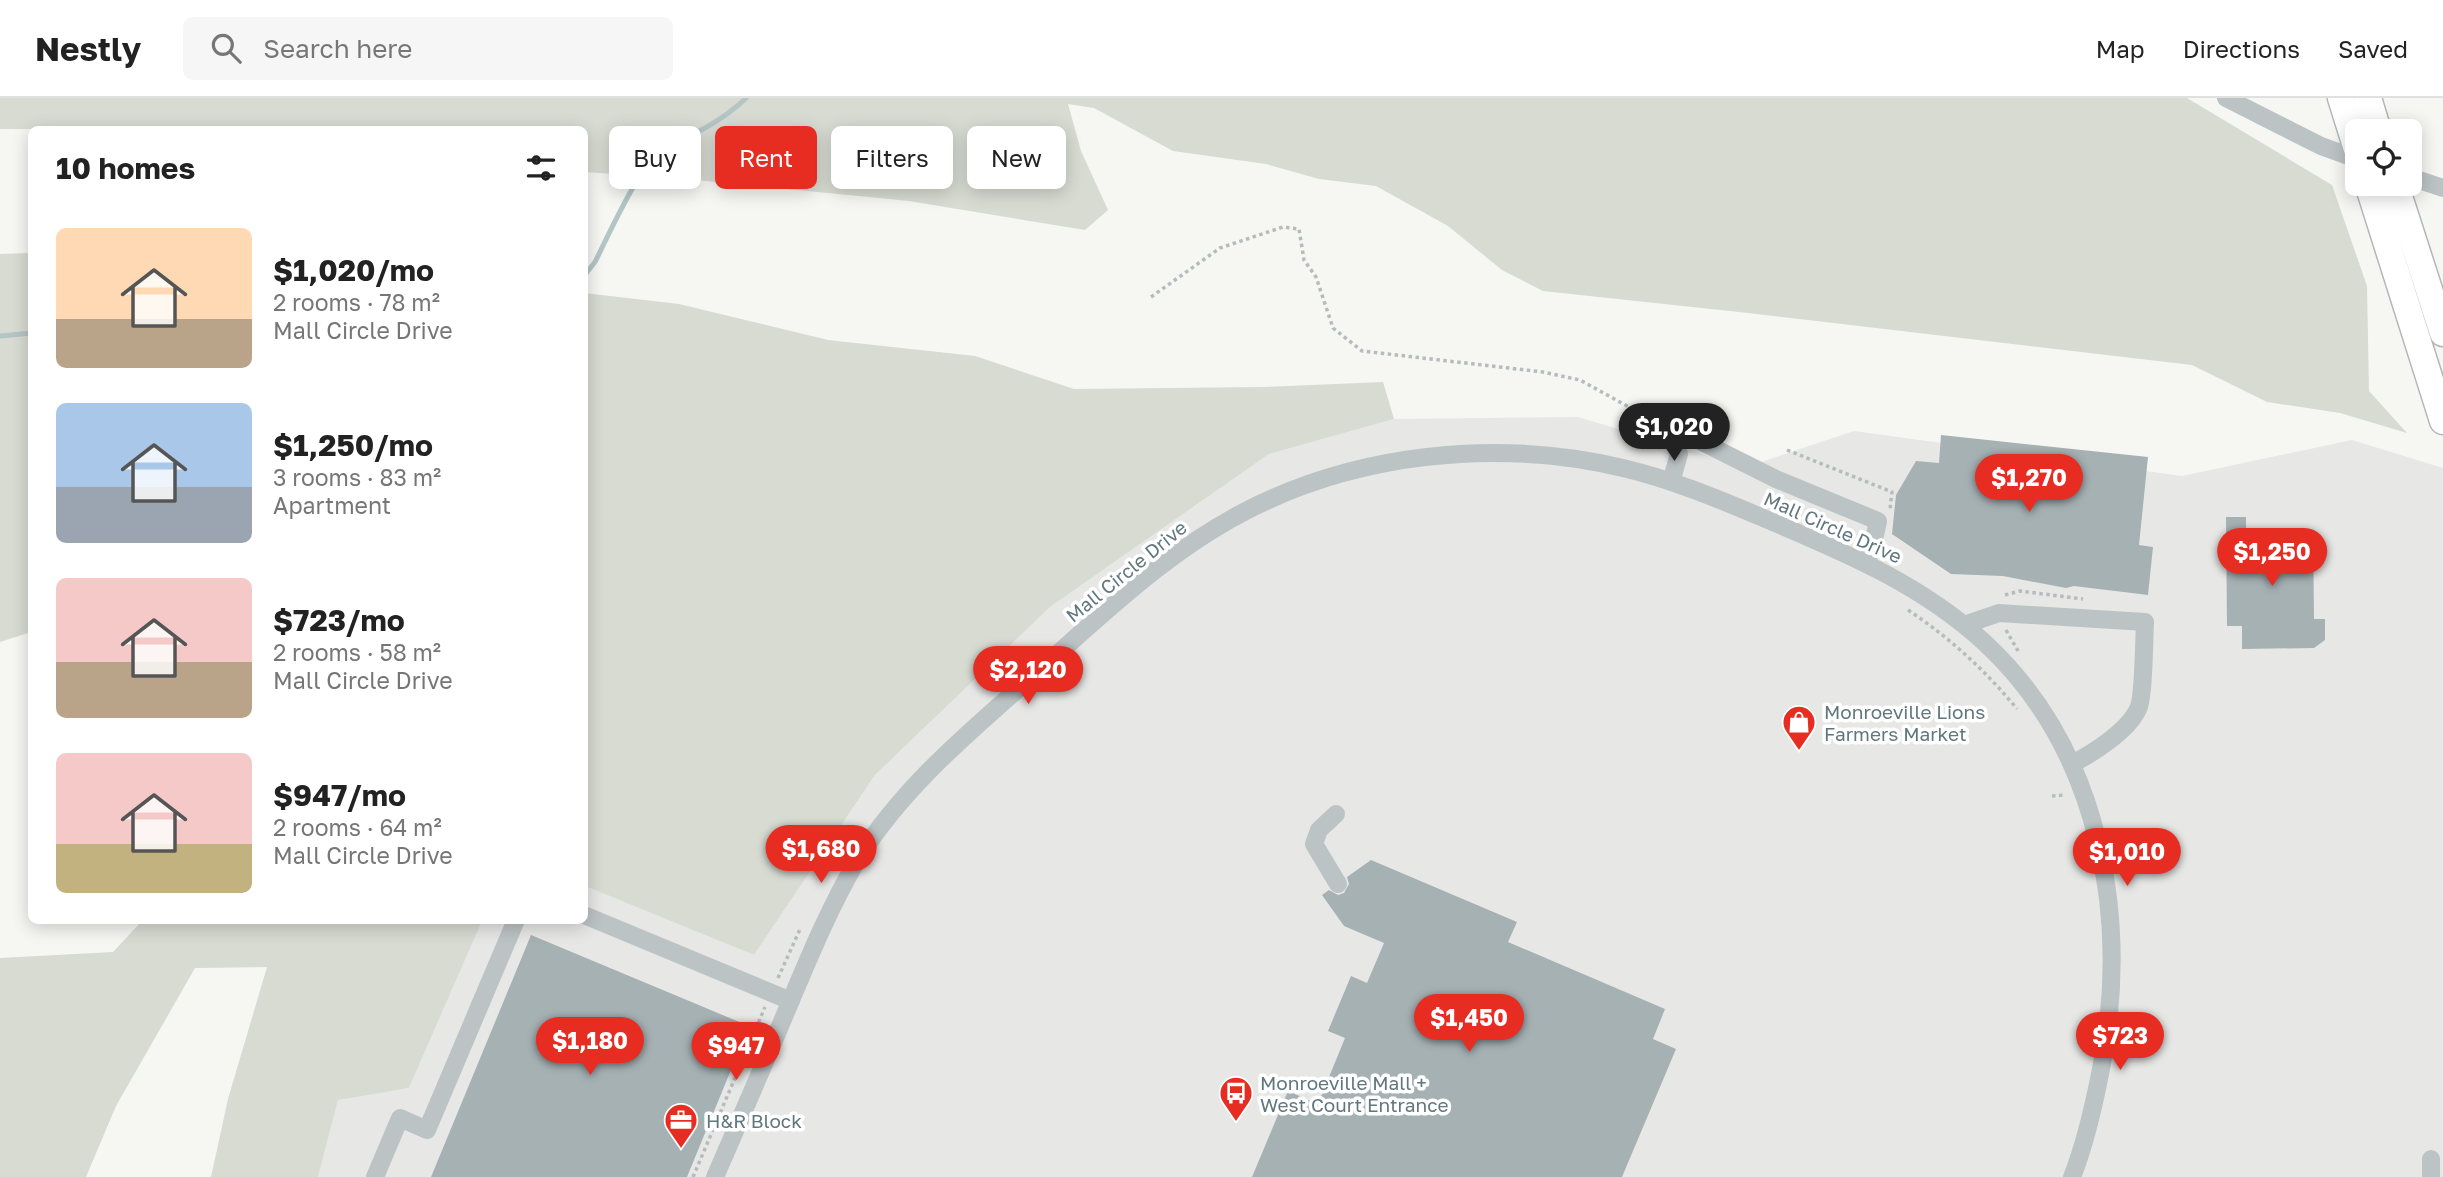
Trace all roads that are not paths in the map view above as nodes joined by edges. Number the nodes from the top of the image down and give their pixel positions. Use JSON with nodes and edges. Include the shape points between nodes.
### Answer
{"nodes":[{"id":1,"x":2226,"y":98,"type":"edge"},
{"id":2,"x":2341,"y":98,"type":"edge"},
{"id":3,"x":2368,"y":98,"type":"edge"},
{"id":4,"x":2348,"y":119,"type":"edge"},
{"id":5,"x":2374,"y":119,"type":"edge"},
{"id":6,"x":2345,"y":155,"type":"edge"},
{"id":7,"x":2422,"y":181,"type":"edge"},
{"id":8,"x":2443,"y":188,"type":"edge"},
{"id":9,"x":2372,"y":196,"type":"edge"},
{"id":10,"x":2399,"y":196,"type":"edge"},
{"id":11,"x":2443,"y":333,"type":"edge"},
{"id":12,"x":2442,"y":417,"type":"edge"},
{"id":13,"x":1663,"y":425,"type":"road end"},
{"id":14,"x":1702,"y":442,"type":"dead end"},
{"id":15,"x":1671,"y":482,"type":"junction"},
{"id":16,"x":1866,"y":563,"type":"junction"},
{"id":17,"x":1964,"y":625,"type":"junction"},
{"id":18,"x":2072,"y":764,"type":"junction"},
{"id":19,"x":1336,"y":814,"type":"dead end"},
{"id":20,"x":1338,"y":884,"type":"dead end"},
{"id":21,"x":588,"y":917,"type":"edge"},
{"id":22,"x":514,"y":924,"type":"edge"},
{"id":23,"x":791,"y":1001,"type":"junction"},
{"id":24,"x":375,"y":1177,"type":"edge"},
{"id":25,"x":715,"y":1177,"type":"edge"},
{"id":26,"x":2072,"y":1177,"type":"edge"}],
"edges":[{"from":1,"to":6,"type":"street"},
{"from":2,"to":4,"type":"highway"},
{"from":3,"to":5,"type":"highway"},
{"from":7,"to":8,"type":"street"},
{"from":9,"to":12,"type":"highway"},
{"from":10,"to":11,"type":"highway"},
{"from":13,"to":15,"type":"street","via":[[1679,454]]},
{"from":14,"to":16,"type":"street","via":[[1878,521]]},
{"from":15,"to":16,"type":"street","name":"Mall Circle Drive"},
{"from":15,"to":23,"type":"street","name":"Mall Circle Drive","via":[[1554,456],[1443,456],[1328,478],[1240,514],[1130,590],[936,762],[881,825],[858,860],[836,898]]},
{"from":16,"to":17,"type":"street","name":"Mall Circle Drive","via":[[1908,585]]},
{"from":17,"to":18,"type":"street","name":"Mall Circle Drive","via":[[2026,687]]},
{"from":17,"to":18,"type":"street","via":[[1999,613],[2145,622],[2140,707],[2128,725]]},
{"from":18,"to":26,"type":"street","name":"Mall Circle Drive","via":[[2105,867],[2112,956],[2106,1047],[2088,1130]]},
{"from":19,"to":20,"type":"street","via":[[1319,830],[1314,844]]},
{"from":21,"to":23,"type":"street"},
{"from":22,"to":24,"type":"street","via":[[427,1130],[400,1118]]},
{"from":23,"to":25,"type":"street","name":"Mall Circle Drive"}]}
